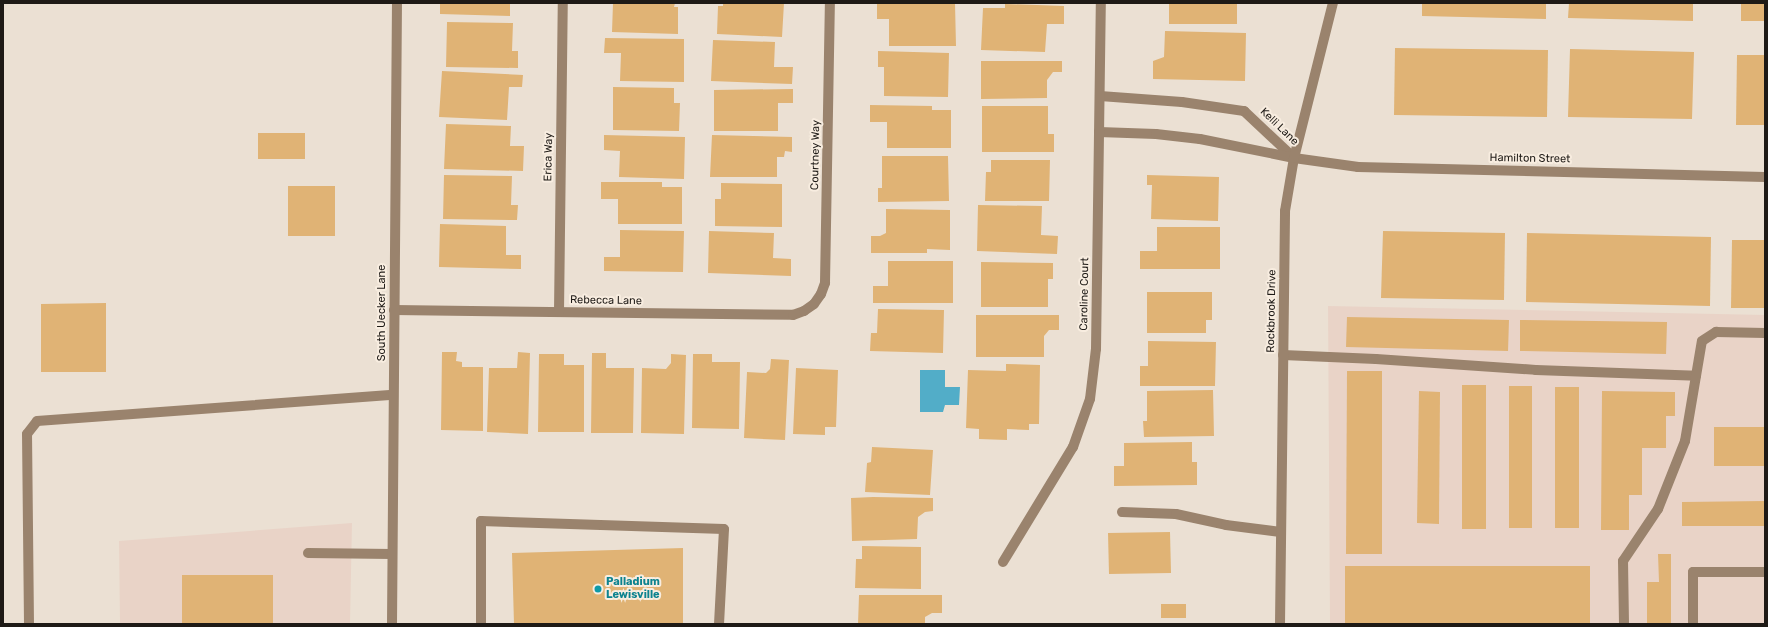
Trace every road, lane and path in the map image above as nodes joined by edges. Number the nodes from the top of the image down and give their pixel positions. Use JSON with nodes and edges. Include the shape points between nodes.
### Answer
{"nodes":[{"id":1,"x":397,"y":3,"type":"edge"},
{"id":2,"x":563,"y":3,"type":"edge"},
{"id":3,"x":830,"y":3,"type":"edge"},
{"id":4,"x":1101,"y":3,"type":"edge"},
{"id":5,"x":1333,"y":3,"type":"edge"},
{"id":6,"x":1100,"y":96,"type":"junction"},
{"id":7,"x":1100,"y":132,"type":"junction"},
{"id":8,"x":1294,"y":158,"type":"junction"},
{"id":9,"x":1765,"y":176,"type":"edge"},
{"id":10,"x":814,"y":304,"type":"joint"},
{"id":11,"x":394,"y":310,"type":"junction"},
{"id":12,"x":559,"y":312,"type":"junction"},
{"id":13,"x":1765,"y":333,"type":"edge"},
{"id":14,"x":1283,"y":355,"type":"junction"},
{"id":15,"x":1696,"y":376,"type":"junction"},
{"id":16,"x":393,"y":395,"type":"junction"},
{"id":17,"x":1122,"y":512,"type":"dead end"},
{"id":18,"x":1281,"y":532,"type":"junction"},
{"id":19,"x":308,"y":553,"type":"dead end"},
{"id":20,"x":392,"y":554,"type":"junction"},
{"id":21,"x":1003,"y":562,"type":"dead end"},
{"id":22,"x":1765,"y":572,"type":"edge"},
{"id":23,"x":28,"y":624,"type":"edge"},
{"id":24,"x":392,"y":624,"type":"edge"},
{"id":25,"x":481,"y":624,"type":"edge"},
{"id":26,"x":719,"y":624,"type":"edge"},
{"id":27,"x":1280,"y":624,"type":"edge"},
{"id":28,"x":1624,"y":624,"type":"edge"},
{"id":29,"x":1693,"y":624,"type":"edge"}],
"edges":[{"from":1,"to":11,"type":"street","name":"South Uecker Lane"},
{"from":2,"to":12,"type":"street","name":"Erica Way"},
{"from":3,"to":10,"type":"street","name":"Courtney Way","via":[[826,276],[822,294]]},
{"from":4,"to":6,"type":"street","name":"Caroline Court"},
{"from":5,"to":8,"type":"street","name":"Rockbrook Drive"},
{"from":6,"to":7,"type":"street","name":"Caroline Court"},
{"from":6,"to":8,"type":"street","name":"Kelli Lane","via":[[1182,102],[1244,111]]},
{"from":7,"to":8,"type":"street","name":"Kelli Lane","via":[[1200,139]]},
{"from":7,"to":21,"type":"street","name":"Caroline Court","via":[[1096,349],[1090,399],[1073,446]]},
{"from":8,"to":9,"type":"street","name":"Hamilton Street","via":[[1358,167]]},
{"from":8,"to":14,"type":"street","name":"Rockbrook Drive","via":[[1286,211]]},
{"from":10,"to":12,"type":"street","name":"Rebecca Lane","via":[[793,315]]},
{"from":11,"to":12,"type":"street","name":"Rebecca Lane"},
{"from":11,"to":16,"type":"street","name":"South Uecker Lane"},
{"from":13,"to":15,"type":"street","via":[[1716,332],[1702,341]]},
{"from":14,"to":15,"type":"street","via":[[1536,370]]},
{"from":14,"to":18,"type":"street","name":"Rockbrook Drive"},
{"from":15,"to":28,"type":"street","via":[[1685,441],[1658,509],[1623,561]]},
{"from":16,"to":20,"type":"street","name":"South Uecker Lane"},
{"from":16,"to":23,"type":"street","via":[[37,422],[27,434]]},
{"from":17,"to":18,"type":"street","via":[[1176,514],[1226,525]]},
{"from":18,"to":27,"type":"street","name":"Rockbrook Drive"},
{"from":19,"to":20,"type":"street"},
{"from":20,"to":24,"type":"street","name":"South Uecker Lane"},
{"from":22,"to":29,"type":"street","via":[[1693,572]]},
{"from":25,"to":26,"type":"street","via":[[481,521],[724,529]]}]}
